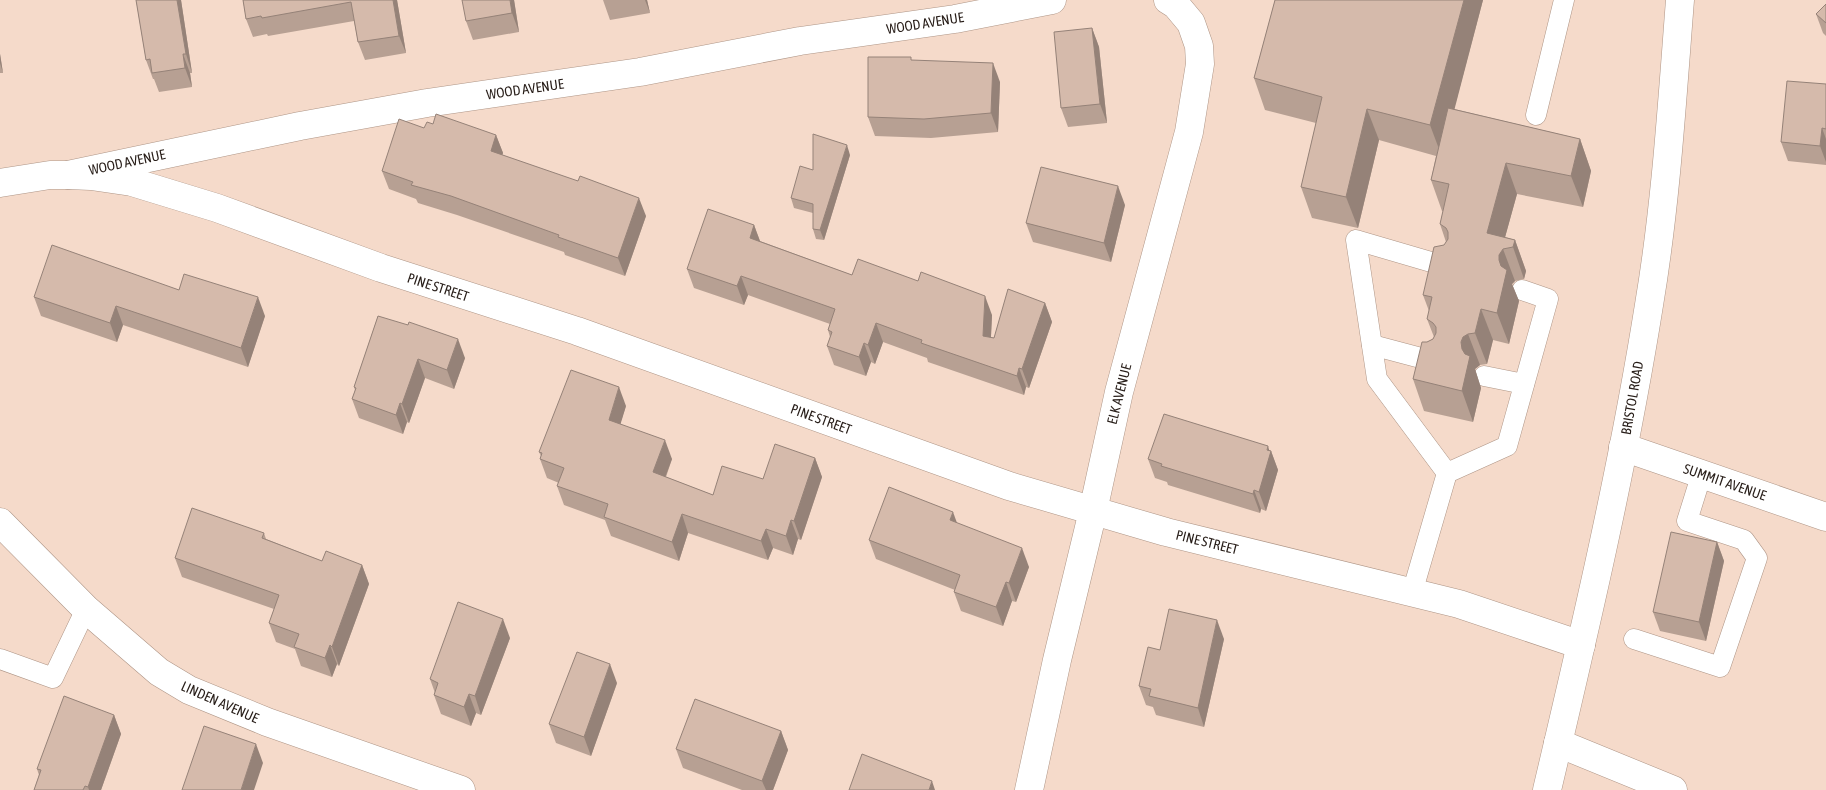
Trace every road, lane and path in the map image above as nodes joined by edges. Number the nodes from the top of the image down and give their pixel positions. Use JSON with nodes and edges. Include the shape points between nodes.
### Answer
{"nodes":[{"id":1,"x":1052,"y":0,"type":"edge"},
{"id":2,"x":1564,"y":0,"type":"edge"},
{"id":3,"x":1680,"y":0,"type":"edge"},
{"id":4,"x":1172,"y":3,"type":"edge"},
{"id":5,"x":1536,"y":116,"type":"dead end"},
{"id":6,"x":68,"y":175,"type":"junction"},
{"id":7,"x":0,"y":183,"type":"edge"},
{"id":8,"x":1448,"y":267,"type":"edge"},
{"id":9,"x":1522,"y":290,"type":"dead end"},
{"id":10,"x":1372,"y":346,"type":"junction"},
{"id":11,"x":1436,"y":362,"type":"edge"},
{"id":12,"x":1484,"y":376,"type":"dead end"},
{"id":13,"x":1524,"y":384,"type":"junction"},
{"id":14,"x":1623,"y":447,"type":"junction"},
{"id":15,"x":1447,"y":473,"type":"junction"},
{"id":16,"x":1702,"y":473,"type":"junction"},
{"id":17,"x":1093,"y":511,"type":"junction"},
{"id":18,"x":1826,"y":517,"type":"edge"},
{"id":19,"x":0,"y":522,"type":"edge"},
{"id":20,"x":1412,"y":593,"type":"junction"},
{"id":21,"x":86,"y":609,"type":"junction"},
{"id":22,"x":1634,"y":639,"type":"dead end"},
{"id":23,"x":1581,"y":645,"type":"junction"},
{"id":24,"x":0,"y":658,"type":"edge"},
{"id":25,"x":1558,"y":743,"type":"junction"},
{"id":26,"x":461,"y":790,"type":"edge"},
{"id":27,"x":1029,"y":790,"type":"edge"},
{"id":28,"x":1547,"y":790,"type":"edge"},
{"id":29,"x":1674,"y":790,"type":"edge"}],
"edges":[{"from":1,"to":6,"type":"street","name":"WOOD AVENUE","via":[[955,19],[800,41],[640,72],[309,124]]},
{"from":2,"to":5,"type":"lane"},
{"from":3,"to":14,"type":"street","name":"BRISTOL ROAD","via":[[1650,303]]},
{"from":4,"to":17,"type":"street","name":"ELK AVENUE","via":[[1191,23],[1199,46],[1200,64],[1191,122],[1118,392]]},
{"from":6,"to":7,"type":"street","name":"WOOD AVENUE"},
{"from":6,"to":17,"type":"street","name":"PINE STREET","via":[[132,182],[217,208],[380,268],[577,331],[1009,486]]},
{"from":8,"to":10,"type":"lane","via":[[1356,240]]},
{"from":9,"to":13,"type":"lane","via":[[1548,299]]},
{"from":10,"to":11,"type":"lane"},
{"from":10,"to":15,"type":"lane","via":[[1377,379]]},
{"from":12,"to":13,"type":"lane"},
{"from":13,"to":15,"type":"lane","via":[[1507,446]]},
{"from":14,"to":16,"type":"street","name":"SUMMIT AVENUE"},
{"from":14,"to":23,"type":"street","name":"BRISTOL ROAD"},
{"from":15,"to":20,"type":"lane"},
{"from":16,"to":18,"type":"street","name":"SUMMIT AVENUE"},
{"from":16,"to":22,"type":"lane","via":[[1687,521],[1744,540],[1757,558],[1720,667]]},
{"from":17,"to":20,"type":"street","name":"PINE STREET"},
{"from":17,"to":27,"type":"street","name":"ELK AVENUE"},
{"from":19,"to":21,"type":"street","name":"LINDEN AVENUE"},
{"from":20,"to":23,"type":"street","name":"PINE STREET","via":[[1459,604]]},
{"from":21,"to":24,"type":"lane","via":[[53,678]]},
{"from":21,"to":26,"type":"street","name":"LINDEN AVENUE","via":[[159,672],[188,690],[267,722]]},
{"from":23,"to":25,"type":"street","name":"BRISTOL ROAD"},
{"from":25,"to":28,"type":"street","name":"BRISTOL ROAD"},
{"from":25,"to":29,"type":"street"}]}
